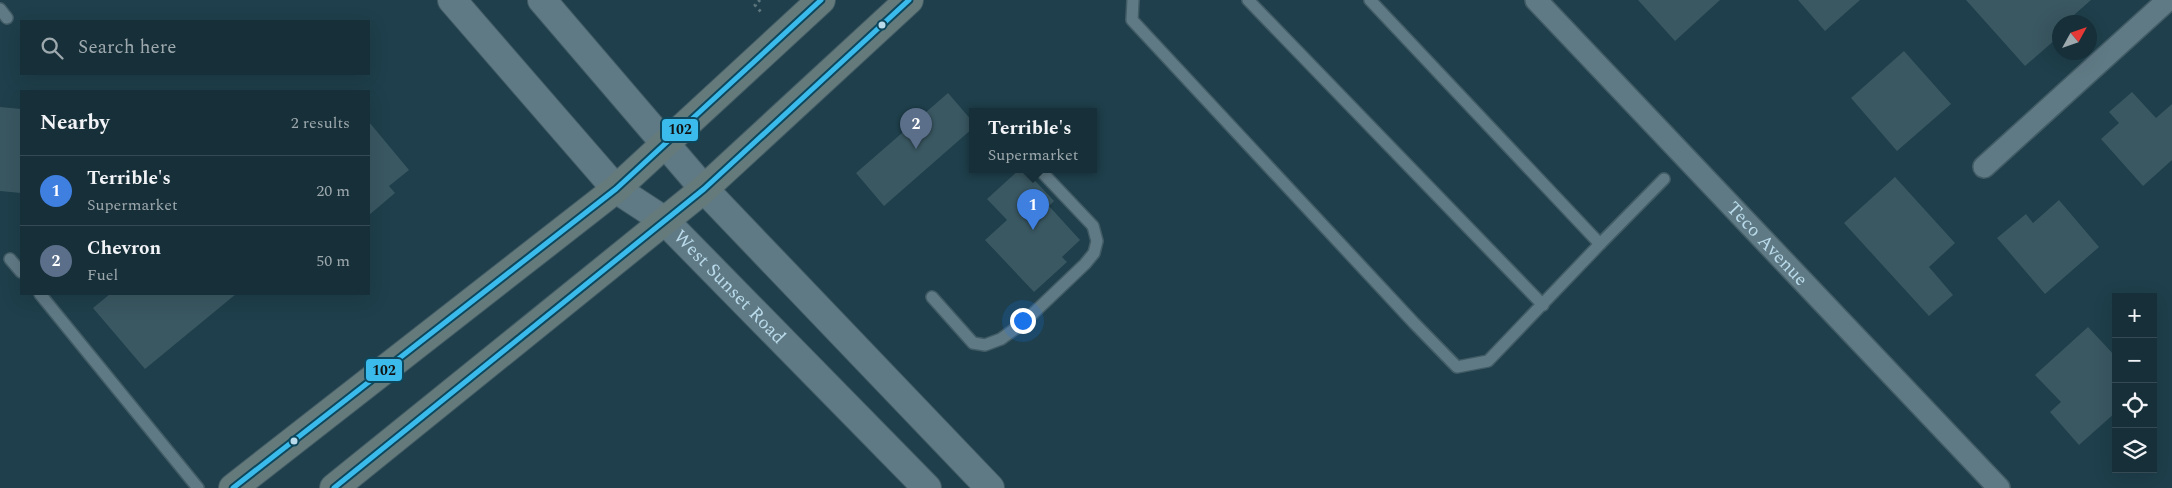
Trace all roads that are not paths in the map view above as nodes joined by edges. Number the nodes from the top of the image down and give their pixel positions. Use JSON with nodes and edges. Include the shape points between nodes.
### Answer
{"nodes":[{"id":1,"x":452,"y":0,"type":"edge"},
{"id":2,"x":542,"y":0,"type":"edge"},
{"id":3,"x":821,"y":0,"type":"edge"},
{"id":4,"x":909,"y":0,"type":"edge"},
{"id":5,"x":1133,"y":0,"type":"edge"},
{"id":6,"x":1248,"y":0,"type":"edge"},
{"id":7,"x":1370,"y":0,"type":"edge"},
{"id":8,"x":1536,"y":0,"type":"edge"},
{"id":9,"x":2168,"y":0,"type":"edge"},
{"id":10,"x":665,"y":145,"type":"junction"},
{"id":11,"x":1984,"y":167,"type":"dead end"},
{"id":12,"x":1043,"y":173,"type":"edge"},
{"id":13,"x":1664,"y":179,"type":"dead end"},
{"id":14,"x":616,"y":189,"type":"junction"},
{"id":15,"x":704,"y":189,"type":"junction"},
{"id":16,"x":665,"y":221,"type":"junction"},
{"id":17,"x":1600,"y":244,"type":"junction"},
{"id":18,"x":10,"y":259,"type":"dead end"},
{"id":19,"x":20,"y":271,"type":"edge"},
{"id":20,"x":41,"y":295,"type":"edge"},
{"id":21,"x":932,"y":297,"type":"dead end"},
{"id":22,"x":1543,"y":305,"type":"junction"},
{"id":23,"x":198,"y":488,"type":"edge"},
{"id":24,"x":233,"y":488,"type":"edge"},
{"id":25,"x":334,"y":488,"type":"edge"},
{"id":26,"x":927,"y":488,"type":"edge"},
{"id":27,"x":990,"y":488,"type":"edge"},
{"id":28,"x":1999,"y":488,"type":"edge"}],
"edges":[{"from":1,"to":14,"type":"main road","name":"West Sunset Road"},
{"from":2,"to":10,"type":"main road"},
{"from":3,"to":10,"type":"main road"},
{"from":4,"to":15,"type":"main road"},
{"from":5,"to":22,"type":"lane","via":[[1132,20],[1457,367],[1488,361]]},
{"from":6,"to":22,"type":"lane"},
{"from":7,"to":17,"type":"lane"},
{"from":8,"to":28,"type":"street","name":"Teco Avenue"},
{"from":9,"to":11,"type":"street"},
{"from":10,"to":14,"type":"main road"},
{"from":10,"to":15,"type":"main road"},
{"from":12,"to":21,"type":"lane","via":[[1093,226],[1097,241],[1094,253],[1085,264],[1023,323],[1002,339],[986,345],[973,343]]},
{"from":13,"to":17,"type":"lane"},
{"from":14,"to":16,"type":"main road","name":"West Sunset Road"},
{"from":14,"to":24,"type":"main road"},
{"from":15,"to":16,"type":"main road"},
{"from":15,"to":27,"type":"main road"},
{"from":16,"to":25,"type":"main road"},
{"from":16,"to":26,"type":"main road","name":"West Sunset Road"},
{"from":17,"to":22,"type":"lane"},
{"from":18,"to":19,"type":"lane"},
{"from":20,"to":23,"type":"lane"}]}
